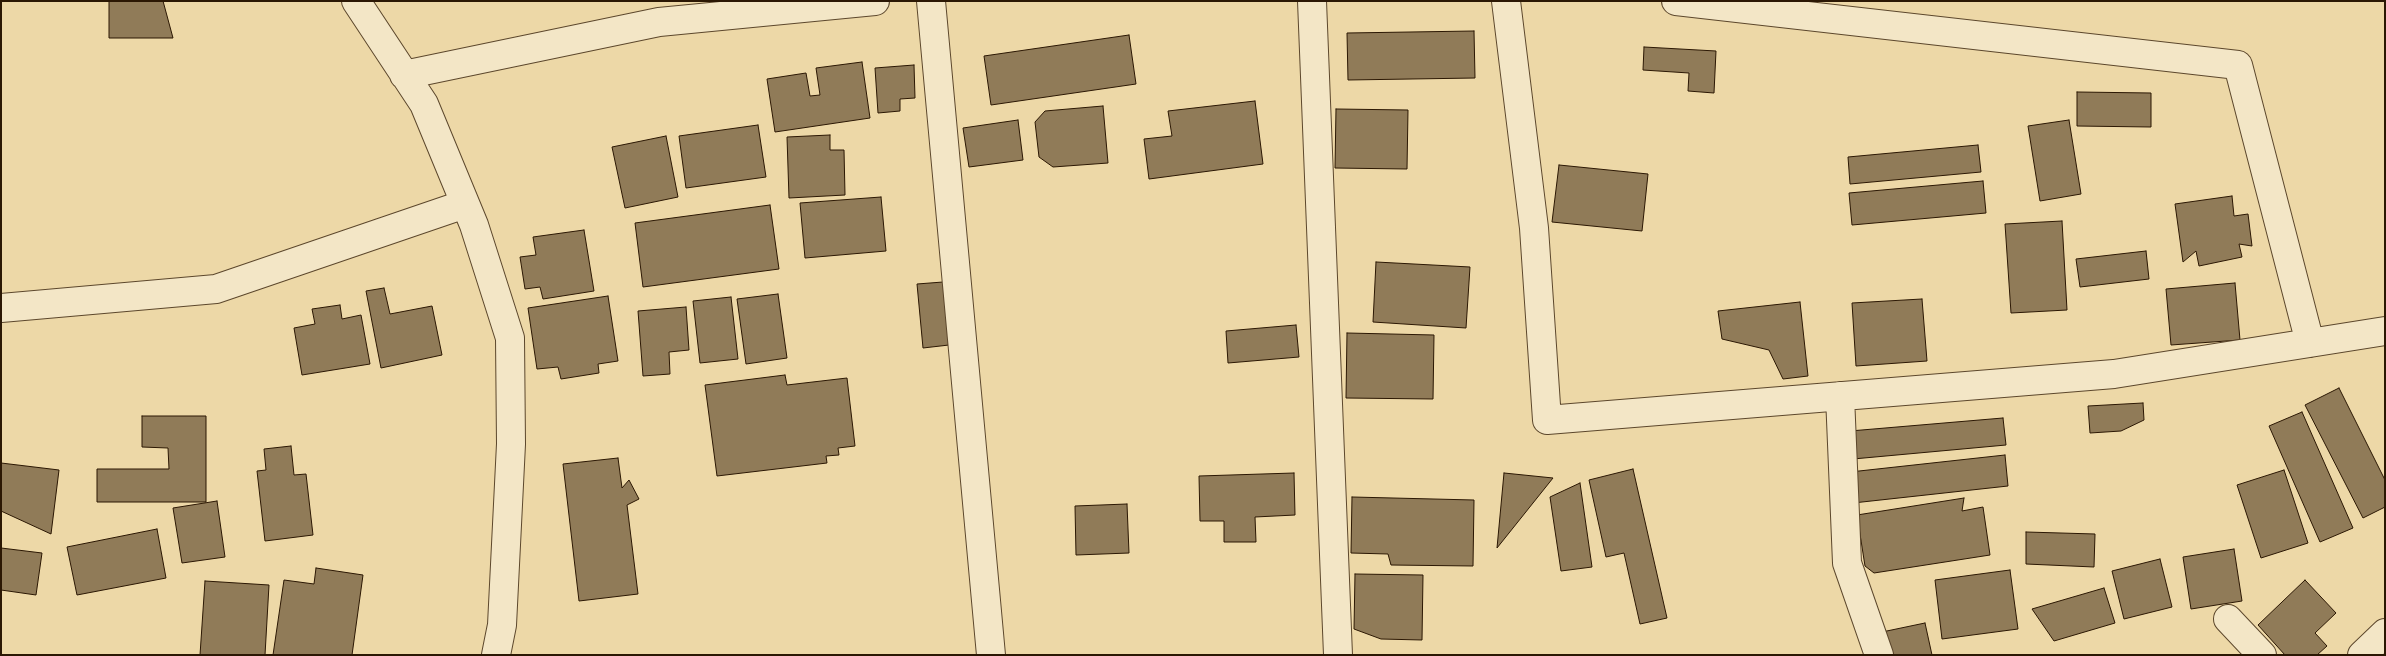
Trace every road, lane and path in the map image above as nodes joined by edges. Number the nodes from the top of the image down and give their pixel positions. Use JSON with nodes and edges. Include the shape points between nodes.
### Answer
{"nodes":[{"id":1,"x":356,"y":1,"type":"edge"},
{"id":2,"x":875,"y":1,"type":"edge"},
{"id":3,"x":931,"y":1,"type":"edge"},
{"id":4,"x":1312,"y":1,"type":"edge"},
{"id":5,"x":1506,"y":1,"type":"edge"},
{"id":6,"x":1676,"y":1,"type":"edge"},
{"id":7,"x":404,"y":74,"type":"junction"},
{"id":8,"x":465,"y":204,"type":"junction"},
{"id":9,"x":1,"y":308,"type":"edge"},
{"id":10,"x":2385,"y":331,"type":"edge"},
{"id":11,"x":2310,"y":343,"type":"junction"},
{"id":12,"x":1840,"y":396,"type":"junction"},
{"id":13,"x":2228,"y":619,"type":"dead end"},
{"id":14,"x":2385,"y":633,"type":"edge"},
{"id":15,"x":496,"y":655,"type":"edge"},
{"id":16,"x":991,"y":655,"type":"edge"},
{"id":17,"x":1338,"y":655,"type":"edge"},
{"id":18,"x":1879,"y":655,"type":"edge"},
{"id":19,"x":2262,"y":655,"type":"edge"},
{"id":20,"x":2362,"y":655,"type":"edge"}],
"edges":[{"from":1,"to":7,"type":"street"},
{"from":2,"to":7,"type":"street","via":[[658,22]]},
{"from":3,"to":16,"type":"street"},
{"from":4,"to":17,"type":"street"},
{"from":5,"to":12,"type":"street","via":[[1534,228],[1547,420]]},
{"from":6,"to":11,"type":"street","via":[[2238,65]]},
{"from":7,"to":8,"type":"street","via":[[424,104]]},
{"from":8,"to":9,"type":"street","via":[[216,289]]},
{"from":8,"to":15,"type":"street","via":[[510,338],[512,444],[502,626]]},
{"from":10,"to":11,"type":"street"},
{"from":11,"to":12,"type":"street","via":[[2114,374]]},
{"from":12,"to":18,"type":"street","via":[[1847,563]]},
{"from":13,"to":19,"type":"street"},
{"from":14,"to":20,"type":"street"}]}
